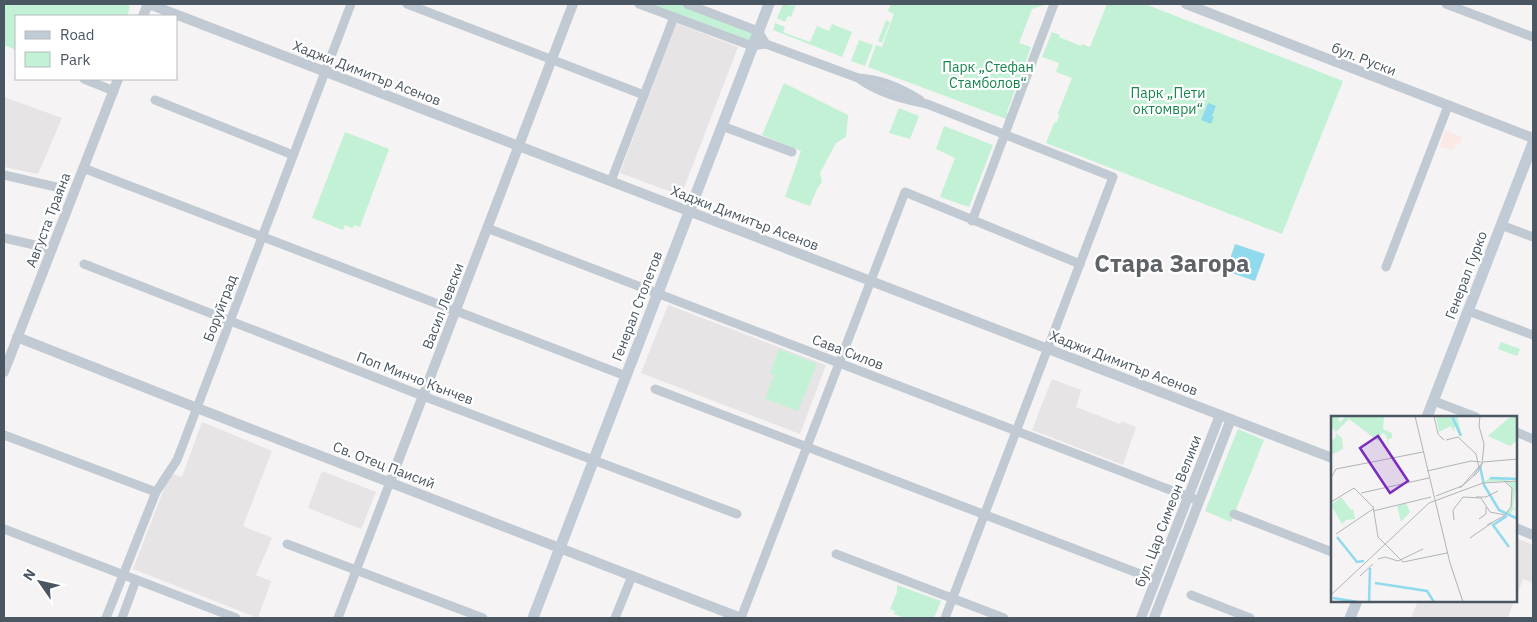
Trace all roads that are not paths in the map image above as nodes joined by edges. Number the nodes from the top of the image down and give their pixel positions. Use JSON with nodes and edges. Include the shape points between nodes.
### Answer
{"nodes":[{"id":1,"x":148,"y":4,"type":"edge"},
{"id":2,"x":351,"y":4,"type":"edge"},
{"id":3,"x":407,"y":4,"type":"edge"},
{"id":4,"x":573,"y":4,"type":"edge"},
{"id":5,"x":639,"y":4,"type":"edge"},
{"id":6,"x":687,"y":4,"type":"edge"},
{"id":7,"x":769,"y":4,"type":"edge"},
{"id":8,"x":1054,"y":4,"type":"edge"},
{"id":9,"x":1186,"y":4,"type":"edge"},
{"id":10,"x":1446,"y":4,"type":"edge"},
{"id":11,"x":177,"y":15,"type":"edge"},
{"id":12,"x":178,"y":15,"type":"edge"},
{"id":13,"x":674,"y":17,"type":"junction"},
{"id":14,"x":758,"y":30,"type":"junction"},
{"id":15,"x":1533,"y":38,"type":"edge"},
{"id":16,"x":766,"y":44,"type":"junction"},
{"id":17,"x":752,"y":46,"type":"junction"},
{"id":18,"x":552,"y":59,"type":"junction"},
{"id":19,"x":325,"y":71,"type":"junction"},
{"id":20,"x":87,"y":80,"type":"edge"},
{"id":21,"x":118,"y":80,"type":"edge"},
{"id":22,"x":114,"y":90,"type":"junction"},
{"id":23,"x":644,"y":95,"type":"junction"},
{"id":24,"x":155,"y":100,"type":"dead end"},
{"id":25,"x":1448,"y":106,"type":"junction"},
{"id":26,"x":722,"y":126,"type":"junction"},
{"id":27,"x":1005,"y":134,"type":"junction"},
{"id":28,"x":1533,"y":138,"type":"edge"},
{"id":29,"x":1533,"y":143,"type":"edge"},
{"id":30,"x":519,"y":146,"type":"junction"},
{"id":31,"x":792,"y":152,"type":"dead end"},
{"id":32,"x":293,"y":154,"type":"junction"},
{"id":33,"x":83,"y":168,"type":"junction"},
{"id":34,"x":4,"y":175,"type":"edge"},
{"id":35,"x":611,"y":181,"type":"junction"},
{"id":36,"x":56,"y":188,"type":"dead end"},
{"id":37,"x":689,"y":211,"type":"junction"},
{"id":38,"x":972,"y":221,"type":"junction"},
{"id":39,"x":1501,"y":225,"type":"junction"},
{"id":40,"x":487,"y":228,"type":"junction"},
{"id":41,"x":262,"y":236,"type":"junction"},
{"id":42,"x":1533,"y":237,"type":"edge"},
{"id":43,"x":4,"y":238,"type":"edge"},
{"id":44,"x":52,"y":249,"type":"junction"},
{"id":45,"x":84,"y":264,"type":"dead end"},
{"id":46,"x":1080,"y":264,"type":"junction"},
{"id":47,"x":1386,"y":268,"type":"dead end"},
{"id":48,"x":871,"y":281,"type":"junction"},
{"id":49,"x":657,"y":294,"type":"junction"},
{"id":50,"x":456,"y":310,"type":"junction"},
{"id":51,"x":1468,"y":311,"type":"junction"},
{"id":52,"x":230,"y":321,"type":"junction"},
{"id":53,"x":1533,"y":335,"type":"edge"},
{"id":54,"x":17,"y":336,"type":"junction"},
{"id":55,"x":1047,"y":348,"type":"junction"},
{"id":56,"x":839,"y":363,"type":"junction"},
{"id":57,"x":4,"y":372,"type":"edge"},
{"id":58,"x":626,"y":376,"type":"junction"},
{"id":59,"x":655,"y":389,"type":"dead end"},
{"id":60,"x":423,"y":396,"type":"junction"},
{"id":61,"x":1434,"y":401,"type":"junction"},
{"id":62,"x":197,"y":408,"type":"junction"},
{"id":63,"x":1220,"y":415,"type":"junction"},
{"id":64,"x":1428,"y":416,"type":"edge"},
{"id":65,"x":1473,"y":416,"type":"edge"},
{"id":66,"x":1231,"y":419,"type":"junction"},
{"id":67,"x":1016,"y":431,"type":"junction"},
{"id":68,"x":1517,"y":432,"type":"edge"},
{"id":69,"x":4,"y":435,"type":"edge"},
{"id":70,"x":1533,"y":439,"type":"edge"},
{"id":71,"x":807,"y":447,"type":"junction"},
{"id":72,"x":1331,"y":458,"type":"edge"},
{"id":73,"x":594,"y":460,"type":"junction"},
{"id":74,"x":390,"y":482,"type":"junction"},
{"id":75,"x":156,"y":492,"type":"junction"},
{"id":76,"x":1188,"y":497,"type":"junction"},
{"id":77,"x":1199,"y":501,"type":"junction"},
{"id":78,"x":737,"y":514,"type":"dead end"},
{"id":79,"x":1234,"y":514,"type":"dead end"},
{"id":80,"x":984,"y":515,"type":"junction"},
{"id":81,"x":1517,"y":528,"type":"edge"},
{"id":82,"x":4,"y":529,"type":"edge"},
{"id":83,"x":1533,"y":535,"type":"edge"},
{"id":84,"x":288,"y":544,"type":"dead end"},
{"id":85,"x":560,"y":548,"type":"junction"},
{"id":86,"x":1331,"y":552,"type":"edge"},
{"id":87,"x":836,"y":554,"type":"dead end"},
{"id":88,"x":356,"y":570,"type":"junction"},
{"id":89,"x":123,"y":575,"type":"junction"},
{"id":90,"x":632,"y":576,"type":"junction"},
{"id":91,"x":136,"y":580,"type":"junction"},
{"id":92,"x":1156,"y":580,"type":"junction"},
{"id":93,"x":1191,"y":595,"type":"dead end"},
{"id":94,"x":952,"y":598,"type":"junction"},
{"id":95,"x":1357,"y":602,"type":"edge"},
{"id":96,"x":106,"y":618,"type":"edge"},
{"id":97,"x":122,"y":618,"type":"edge"},
{"id":98,"x":236,"y":618,"type":"edge"},
{"id":99,"x":338,"y":618,"type":"edge"},
{"id":100,"x":483,"y":618,"type":"edge"},
{"id":101,"x":533,"y":618,"type":"edge"},
{"id":102,"x":615,"y":618,"type":"edge"},
{"id":103,"x":741,"y":618,"type":"edge"},
{"id":104,"x":944,"y":618,"type":"edge"},
{"id":105,"x":1004,"y":618,"type":"edge"},
{"id":106,"x":1141,"y":618,"type":"edge"},
{"id":107,"x":1154,"y":618,"type":"edge"},
{"id":108,"x":1250,"y":618,"type":"edge"},
{"id":109,"x":1350,"y":618,"type":"edge"}],
"edges":[{"from":1,"to":11,"type":"street","name":"Хаджи Димитър Асенов"},
{"from":2,"to":19,"type":"street","name":"Боруйград"},
{"from":3,"to":18,"type":"street"},
{"from":4,"to":18,"type":"street","name":"Васил Левски"},
{"from":5,"to":13,"type":"street"},
{"from":6,"to":14,"type":"street"},
{"from":7,"to":14,"type":"main road","name":"Генерал Столетов"},
{"from":8,"to":27,"type":"street"},
{"from":9,"to":25,"type":"street","name":"бул. Руски"},
{"from":10,"to":15,"type":"street"},
{"from":12,"to":19,"type":"street","name":"Хаджи Димитър Асенов"},
{"from":13,"to":17,"type":"street"},
{"from":13,"to":23,"type":"street"},
{"from":14,"to":16,"type":"street"},
{"from":14,"to":17,"type":"main road","name":"Генерал Столетов"},
{"from":16,"to":17,"type":"street"},
{"from":16,"to":27,"type":"street"},
{"from":17,"to":26,"type":"main road","name":"Генерал Столетов"},
{"from":18,"to":23,"type":"street"},
{"from":18,"to":30,"type":"street","name":"Васил Левски"},
{"from":19,"to":30,"type":"street","name":"Хаджи Димитър Асенов"},
{"from":19,"to":32,"type":"street","name":"Боруйград"},
{"from":20,"to":22,"type":"street"},
{"from":21,"to":22,"type":"street","name":"Августа Траяна"},
{"from":22,"to":33,"type":"street","name":"Августа Траяна"},
{"from":23,"to":35,"type":"street"},
{"from":24,"to":32,"type":"street"},
{"from":25,"to":28,"type":"street","name":"бул. Руски"},
{"from":25,"to":47,"type":"street"},
{"from":26,"to":31,"type":"street"},
{"from":26,"to":37,"type":"main road","name":"Генерал Столетов"},
{"from":27,"to":38,"type":"street"},
{"from":27,"to":46,"type":"street","via":[[1113,177]]},
{"from":29,"to":39,"type":"main road","name":"Генерал Гурко"},
{"from":30,"to":35,"type":"street","name":"Хаджи Димитър Асенов"},
{"from":30,"to":40,"type":"street","name":"Васил Левски"},
{"from":32,"to":41,"type":"street","name":"Боруйград"},
{"from":33,"to":41,"type":"street"},
{"from":33,"to":44,"type":"street","name":"Августа Траяна"},
{"from":34,"to":36,"type":"street"},
{"from":35,"to":37,"type":"street","name":"Хаджи Димитър Асенов"},
{"from":37,"to":48,"type":"street","name":"Хаджи Димитър Асенов"},
{"from":37,"to":49,"type":"main road","name":"Генерал Столетов"},
{"from":38,"to":46,"type":"street"},
{"from":38,"to":48,"type":"street","via":[[906,192]]},
{"from":39,"to":42,"type":"street"},
{"from":39,"to":51,"type":"main road","name":"Генерал Гурко"},
{"from":40,"to":49,"type":"street","name":"Сава Силов"},
{"from":40,"to":50,"type":"street","name":"Васил Левски"},
{"from":41,"to":50,"type":"street"},
{"from":41,"to":52,"type":"street","name":"Боруйград"},
{"from":43,"to":44,"type":"street"},
{"from":44,"to":54,"type":"street","name":"Августа Траяна"},
{"from":45,"to":52,"type":"street","name":"Поп Минчо Кънчев"},
{"from":46,"to":55,"type":"street"},
{"from":48,"to":55,"type":"street","name":"Хаджи Димитър Асенов"},
{"from":48,"to":56,"type":"street"},
{"from":49,"to":56,"type":"street","name":"Сава Силов"},
{"from":49,"to":58,"type":"main road","name":"Генерал Столетов"},
{"from":50,"to":58,"type":"street"},
{"from":50,"to":60,"type":"street","name":"Васил Левски"},
{"from":51,"to":53,"type":"street"},
{"from":51,"to":61,"type":"main road","name":"Генерал Гурко"},
{"from":52,"to":60,"type":"street","name":"Поп Минчо Кънчев"},
{"from":52,"to":62,"type":"street","name":"Боруйград"},
{"from":54,"to":57,"type":"street","name":"Августа Траяна"},
{"from":54,"to":62,"type":"street","name":"Св. Отец Паисий"},
{"from":55,"to":63,"type":"street","name":"Хаджи Димитър Асенов"},
{"from":55,"to":67,"type":"street"},
{"from":56,"to":67,"type":"street","name":"Сава Силов"},
{"from":56,"to":71,"type":"street"},
{"from":58,"to":73,"type":"main road","name":"Генерал Столетов"},
{"from":59,"to":71,"type":"street"},
{"from":60,"to":73,"type":"street","name":"Поп Минчо Кънчев"},
{"from":60,"to":74,"type":"street","name":"Васил Левски"},
{"from":61,"to":64,"type":"main road","name":"Генерал Гурко"},
{"from":61,"to":65,"type":"street"},
{"from":62,"to":74,"type":"street","name":"Св. Отец Паисий"},
{"from":62,"to":75,"type":"street","name":"Боруйград","via":[[177,460]]},
{"from":63,"to":66,"type":"street","name":"Хаджи Димитър Асенов"},
{"from":63,"to":76,"type":"street","name":"бул. Цар Симеон Велики"},
{"from":66,"to":72,"type":"street","name":"Хаджи Димитър Асенов"},
{"from":66,"to":77,"type":"street","name":"бул. Цар Симеон Велики"},
{"from":67,"to":76,"type":"street","name":"Сава Силов"},
{"from":67,"to":80,"type":"street"},
{"from":68,"to":70,"type":"street"},
{"from":69,"to":75,"type":"street"},
{"from":71,"to":80,"type":"street"},
{"from":71,"to":103,"type":"street"},
{"from":73,"to":78,"type":"street","name":"Поп Минчо Кънчев"},
{"from":73,"to":85,"type":"main road","name":"Генерал Столетов"},
{"from":74,"to":85,"type":"street","name":"Св. Отец Паисий"},
{"from":74,"to":88,"type":"street","name":"Васил Левски"},
{"from":75,"to":89,"type":"street","name":"Боруйград"},
{"from":76,"to":77,"type":"street","name":"Сава Силов"},
{"from":76,"to":92,"type":"street","name":"бул. Цар Симеон Велики"},
{"from":77,"to":107,"type":"street","name":"бул. Цар Симеон Велики"},
{"from":79,"to":86,"type":"street"},
{"from":80,"to":92,"type":"street"},
{"from":80,"to":94,"type":"street"},
{"from":81,"to":83,"type":"street"},
{"from":82,"to":89,"type":"street"},
{"from":84,"to":88,"type":"street"},
{"from":85,"to":90,"type":"street","name":"Св. Отец Паисий"},
{"from":85,"to":101,"type":"main road","name":"Генерал Столетов"},
{"from":87,"to":94,"type":"street"},
{"from":88,"to":99,"type":"street","name":"Васил Левски"},
{"from":88,"to":100,"type":"street"},
{"from":89,"to":91,"type":"street"},
{"from":89,"to":96,"type":"street","name":"Боруйград"},
{"from":90,"to":102,"type":"street"},
{"from":90,"to":103,"type":"street","name":"Св. Отец Паисий"},
{"from":91,"to":97,"type":"street"},
{"from":91,"to":98,"type":"street"},
{"from":92,"to":106,"type":"street","name":"бул. Цар Симеон Велики"},
{"from":93,"to":108,"type":"street"},
{"from":94,"to":104,"type":"street"},
{"from":94,"to":105,"type":"street"},
{"from":95,"to":109,"type":"main road"}]}
